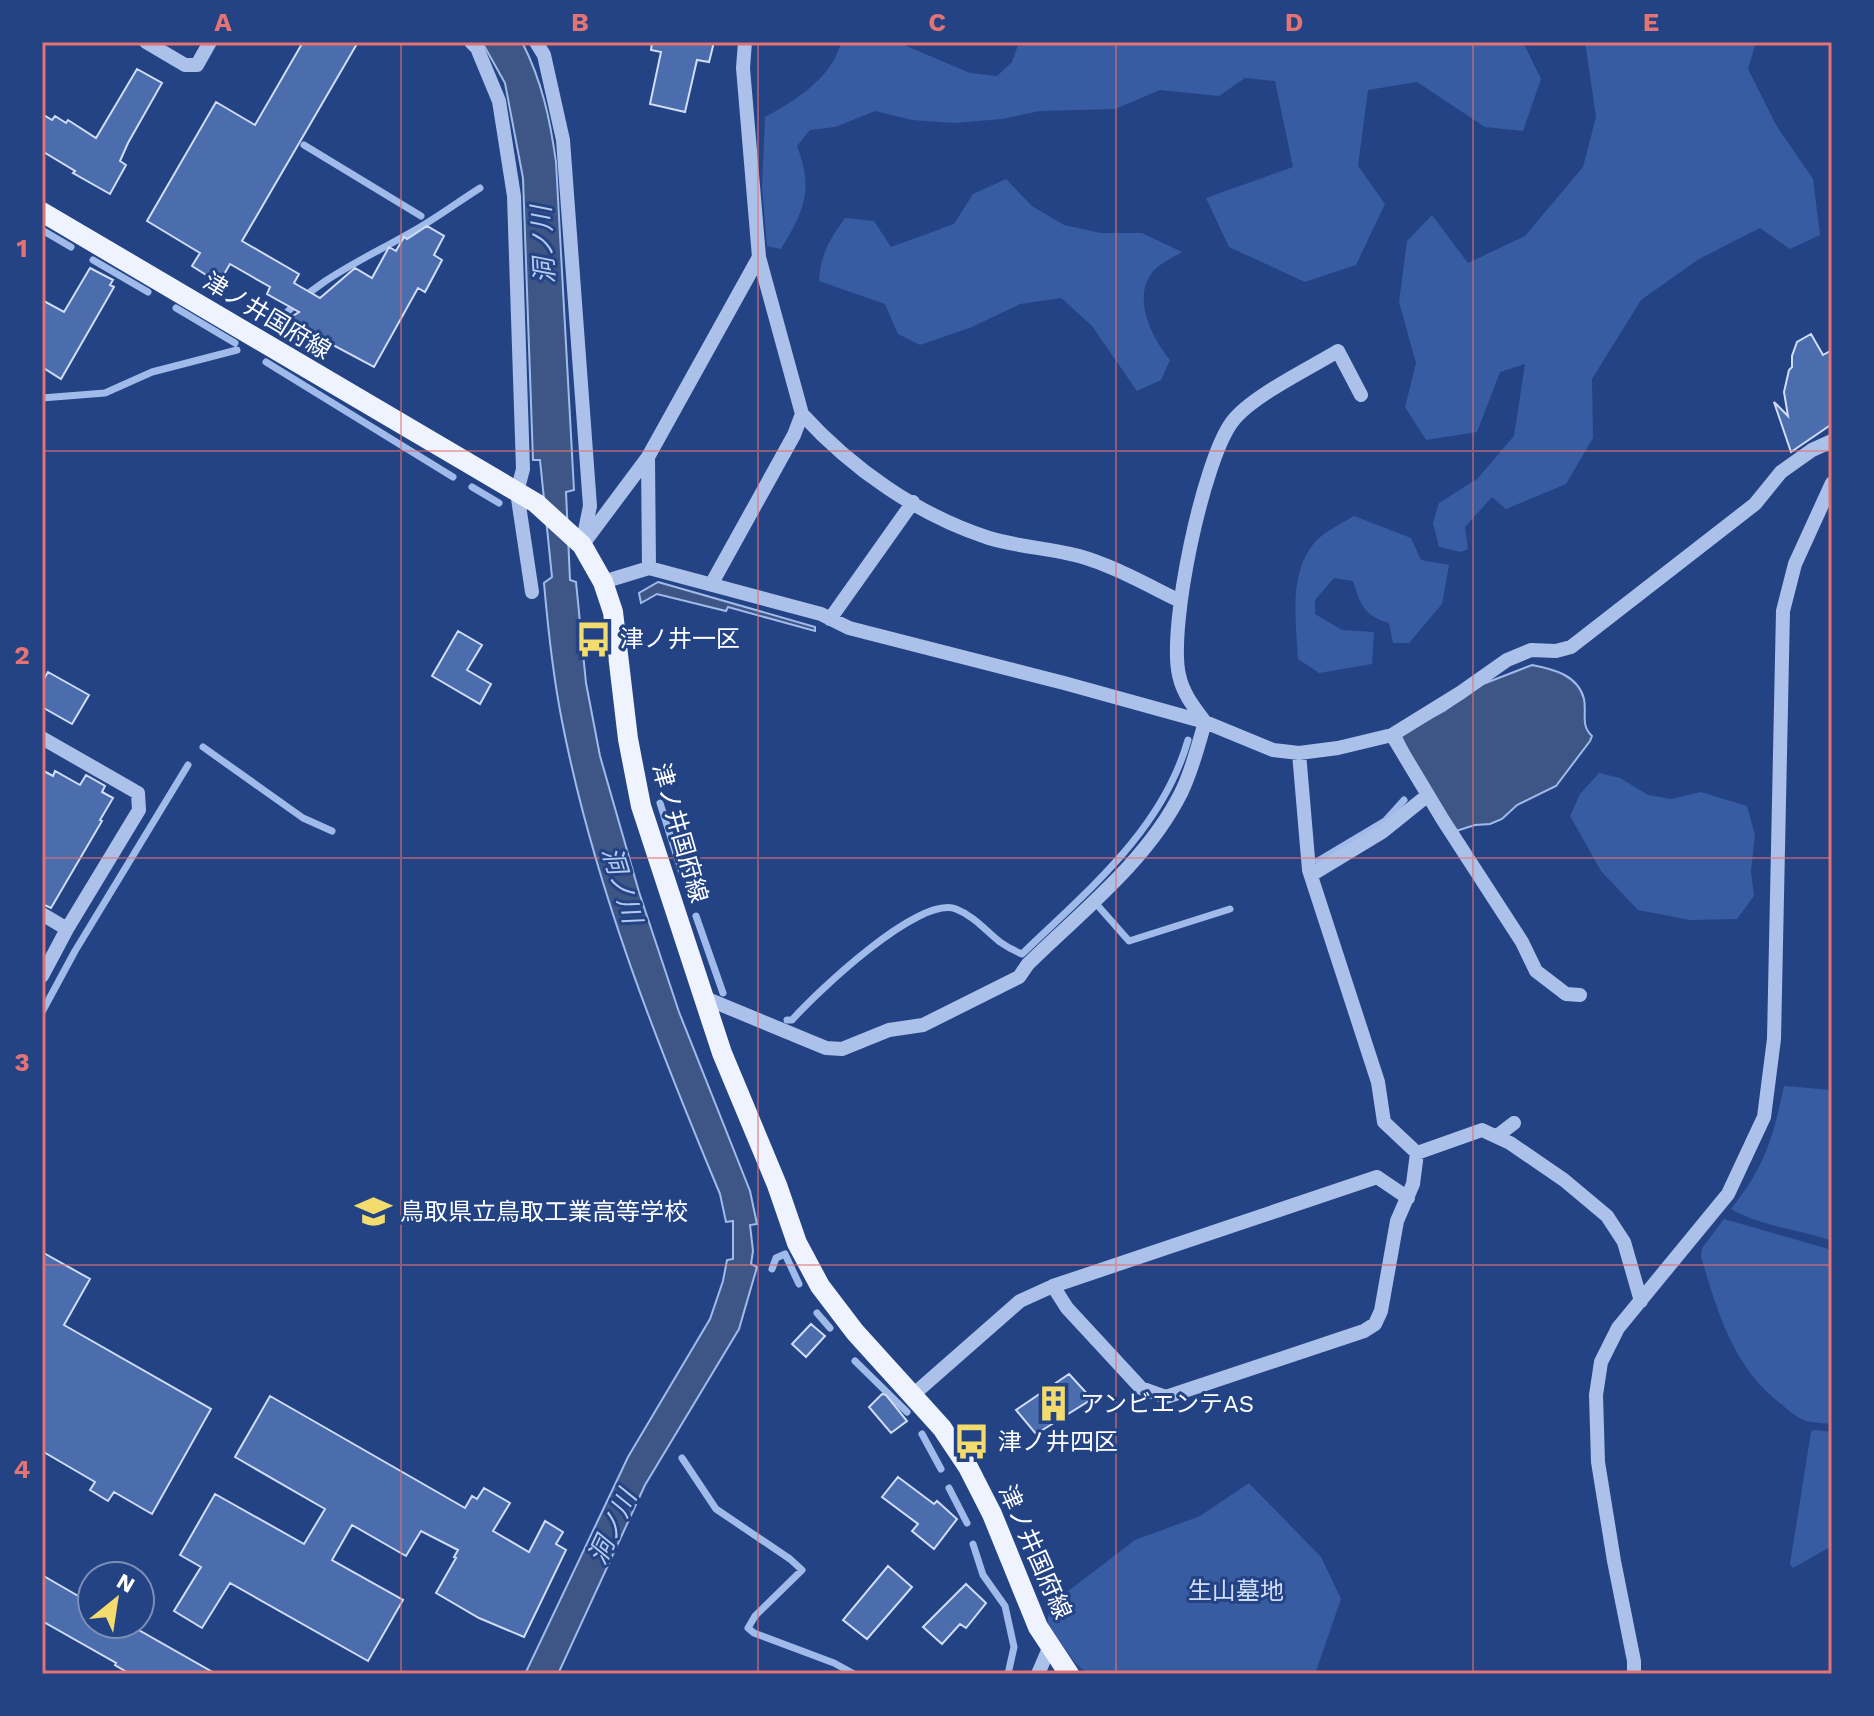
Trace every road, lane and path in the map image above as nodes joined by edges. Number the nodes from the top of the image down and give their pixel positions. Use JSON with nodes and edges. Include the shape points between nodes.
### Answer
{"nodes":[{"id":1,"x":146,"y":42,"type":"edge"},
{"id":2,"x":210,"y":42,"type":"edge"},
{"id":3,"x":471,"y":42,"type":"edge"},
{"id":4,"x":536,"y":42,"type":"edge"},
{"id":5,"x":745,"y":42,"type":"edge"},
{"id":6,"x":42,"y":212,"type":"edge"},
{"id":7,"x":759,"y":257,"type":"junction"},
{"id":8,"x":1361,"y":395,"type":"dead end"},
{"id":9,"x":802,"y":414,"type":"junction"},
{"id":10,"x":1832,"y":441,"type":"edge"},
{"id":11,"x":648,"y":457,"type":"junction"},
{"id":12,"x":1832,"y":483,"type":"edge"},
{"id":13,"x":517,"y":492,"type":"junction"},
{"id":14,"x":913,"y":502,"type":"junction"},
{"id":15,"x":586,"y":551,"type":"junction"},
{"id":16,"x":649,"y":568,"type":"junction"},
{"id":17,"x":603,"y":582,"type":"junction"},
{"id":18,"x":712,"y":583,"type":"junction"},
{"id":19,"x":532,"y":592,"type":"dead end"},
{"id":20,"x":1180,"y":601,"type":"junction"},
{"id":21,"x":830,"y":619,"type":"junction"},
{"id":22,"x":1205,"y":722,"type":"junction"},
{"id":23,"x":1392,"y":735,"type":"junction"},
{"id":24,"x":42,"y":738,"type":"edge"},
{"id":25,"x":1299,"y":753,"type":"junction"},
{"id":26,"x":1428,"y":795,"type":"junction"},
{"id":27,"x":1311,"y":875,"type":"junction"},
{"id":28,"x":42,"y":914,"type":"edge"},
{"id":29,"x":67,"y":929,"type":"junction"},
{"id":30,"x":42,"y":976,"type":"edge"},
{"id":31,"x":1580,"y":995,"type":"dead end"},
{"id":32,"x":705,"y":998,"type":"junction"},
{"id":33,"x":1514,"y":1123,"type":"dead end"},
{"id":34,"x":1497,"y":1136,"type":"junction"},
{"id":35,"x":1417,"y":1153,"type":"junction"},
{"id":36,"x":1408,"y":1198,"type":"junction"},
{"id":37,"x":1053,"y":1286,"type":"junction"},
{"id":38,"x":1641,"y":1301,"type":"junction"},
{"id":39,"x":914,"y":1394,"type":"junction"},
{"id":40,"x":1050,"y":1646,"type":"junction"},
{"id":41,"x":1038,"y":1674,"type":"edge"},
{"id":42,"x":1069,"y":1674,"type":"edge"},
{"id":43,"x":1634,"y":1674,"type":"edge"}],
"edges":[{"from":1,"to":2,"type":"street","via":[[185,65],[197,65]]},
{"from":3,"to":13,"type":"street","via":[[499,101],[514,196],[523,469]]},
{"from":4,"to":15,"type":"street","via":[[544,55],[563,140],[590,506]]},
{"from":5,"to":7,"type":"street"},
{"from":6,"to":13,"type":"main road","name":"津ノ井国府線"},
{"from":7,"to":9,"type":"street"},
{"from":7,"to":11,"type":"street"},
{"from":8,"to":20,"type":"street","via":[[1338,351],[1234,419],[1218,446]]},
{"from":9,"to":14,"type":"street","via":[[842,456]]},
{"from":9,"to":18,"type":"street"},
{"from":10,"to":23,"type":"street","via":[[1781,472],[1755,504],[1571,647],[1531,650],[1507,660]]},
{"from":11,"to":15,"type":"street"},
{"from":11,"to":16,"type":"street"},
{"from":12,"to":38,"type":"street","via":[[1795,564],[1783,611],[1774,1039],[1764,1117],[1728,1194]]},
{"from":13,"to":15,"type":"main road","name":"津ノ井国府線"},
{"from":13,"to":19,"type":"street"},
{"from":14,"to":20,"type":"street","via":[[990,538],[1082,557]]},
{"from":14,"to":21,"type":"street"},
{"from":15,"to":17,"type":"main road","name":"津ノ井国府線"},
{"from":16,"to":17,"type":"street"},
{"from":16,"to":18,"type":"street"},
{"from":17,"to":32,"type":"main road","name":"津ノ井国府線","via":[[613,612],[641,806]]},
{"from":18,"to":21,"type":"street"},
{"from":20,"to":22,"type":"street","via":[[1178,673],[1184,694]]},
{"from":21,"to":22,"type":"street"},
{"from":22,"to":25,"type":"street","via":[[1273,750]]},
{"from":22,"to":32,"type":"street","via":[[1180,793],[1153,835],[1019,977],[923,1025],[889,1030],[842,1049],[826,1048]]},
{"from":23,"to":25,"type":"street"},
{"from":23,"to":26,"type":"street"},
{"from":24,"to":29,"type":"street","via":[[138,793],[139,810]]},
{"from":25,"to":27,"type":"street"},
{"from":26,"to":27,"type":"street","via":[[1382,832]]},
{"from":26,"to":31,"type":"street","via":[[1536,971],[1566,994]]},
{"from":27,"to":35,"type":"street","via":[[1378,1082],[1384,1122]]},
{"from":28,"to":29,"type":"street"},
{"from":29,"to":30,"type":"street"},
{"from":32,"to":39,"type":"main road","name":"津ノ井国府線","via":[[797,1243],[820,1286],[855,1332]]},
{"from":33,"to":34,"type":"street"},
{"from":34,"to":35,"type":"street","via":[[1482,1130]]},
{"from":34,"to":38,"type":"street","via":[[1607,1216],[1624,1242]]},
{"from":35,"to":36,"type":"street"},
{"from":36,"to":37,"type":"street","via":[[1377,1177]]},
{"from":36,"to":37,"type":"street","via":[[1397,1221],[1375,1324],[1166,1397],[1141,1388]]},
{"from":37,"to":39,"type":"street","via":[[1020,1301]]},
{"from":38,"to":43,"type":"street","via":[[1618,1328],[1601,1362],[1596,1395],[1598,1462]]},
{"from":39,"to":40,"type":"main road","name":"津ノ井国府線","via":[[968,1467]]},
{"from":40,"to":41,"type":"street"},
{"from":40,"to":42,"type":"main road","name":"津ノ井国府線"}]}
